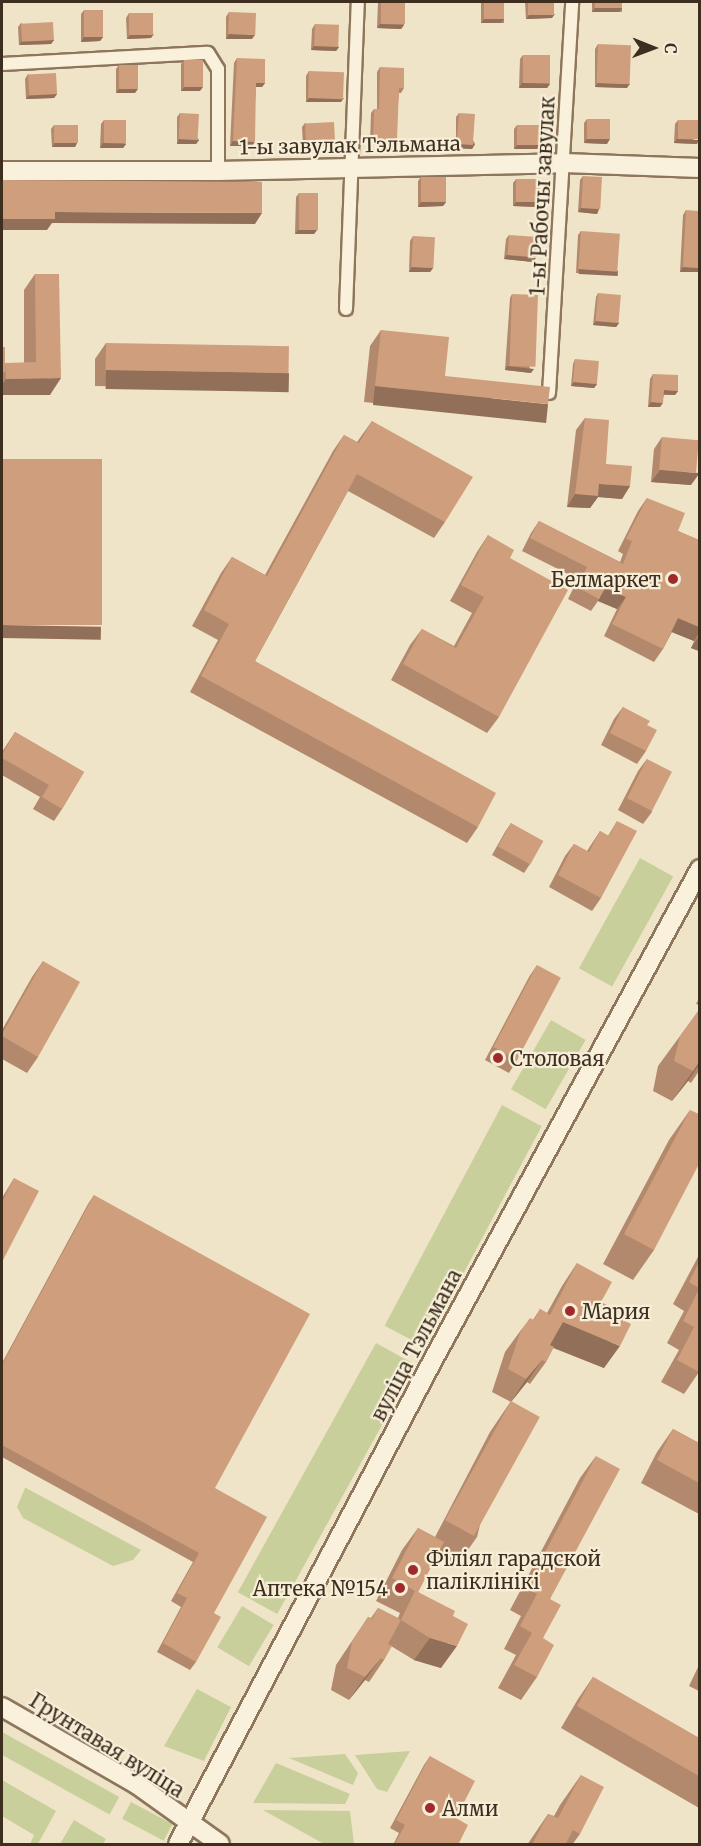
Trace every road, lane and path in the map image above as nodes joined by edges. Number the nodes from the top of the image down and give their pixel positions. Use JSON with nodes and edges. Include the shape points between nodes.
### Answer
{"nodes":[{"id":1,"x":358,"y":2,"type":"edge"},
{"id":2,"x":572,"y":2,"type":"edge"},
{"id":3,"x":2,"y":64,"type":"edge"},
{"id":4,"x":564,"y":163,"type":"junction"},
{"id":5,"x":352,"y":167,"type":"junction"},
{"id":6,"x":699,"y":168,"type":"edge"},
{"id":7,"x":2,"y":171,"type":"edge"},
{"id":8,"x":218,"y":171,"type":"junction"},
{"id":9,"x":346,"y":309,"type":"dead end"},
{"id":10,"x":549,"y":393,"type":"edge"},
{"id":11,"x":699,"y":869,"type":"edge"},
{"id":12,"x":2,"y":1707,"type":"edge"},
{"id":13,"x":189,"y":1823,"type":"junction"},
{"id":14,"x":178,"y":1845,"type":"edge"},
{"id":15,"x":220,"y":1845,"type":"edge"}],
"edges":[{"from":1,"to":5,"type":"street"},
{"from":2,"to":4,"type":"street","name":"1-ы Рабочы завулак"},
{"from":3,"to":8,"type":"street","via":[[208,53],[218,69]]},
{"from":4,"to":5,"type":"main road","name":"1-ы завулак Тэльмана"},
{"from":4,"to":6,"type":"main road","name":"1-ы завулак Тэльмана"},
{"from":4,"to":10,"type":"street","name":"1-ы Рабочы завулак"},
{"from":5,"to":8,"type":"main road","name":"1-ы завулак Тэльмана"},
{"from":5,"to":9,"type":"street"},
{"from":7,"to":8,"type":"main road","name":"1-ы завулак Тэльмана"},
{"from":11,"to":13,"type":"main road","name":"вуліца Тэльмана"},
{"from":12,"to":13,"type":"main road","name":"Грунтавая вуліца","via":[[136,1784]]},
{"from":13,"to":14,"type":"main road","name":"вуліца Тэльмана"},
{"from":13,"to":15,"type":"main road","name":"Грунтавая вуліца"}]}
